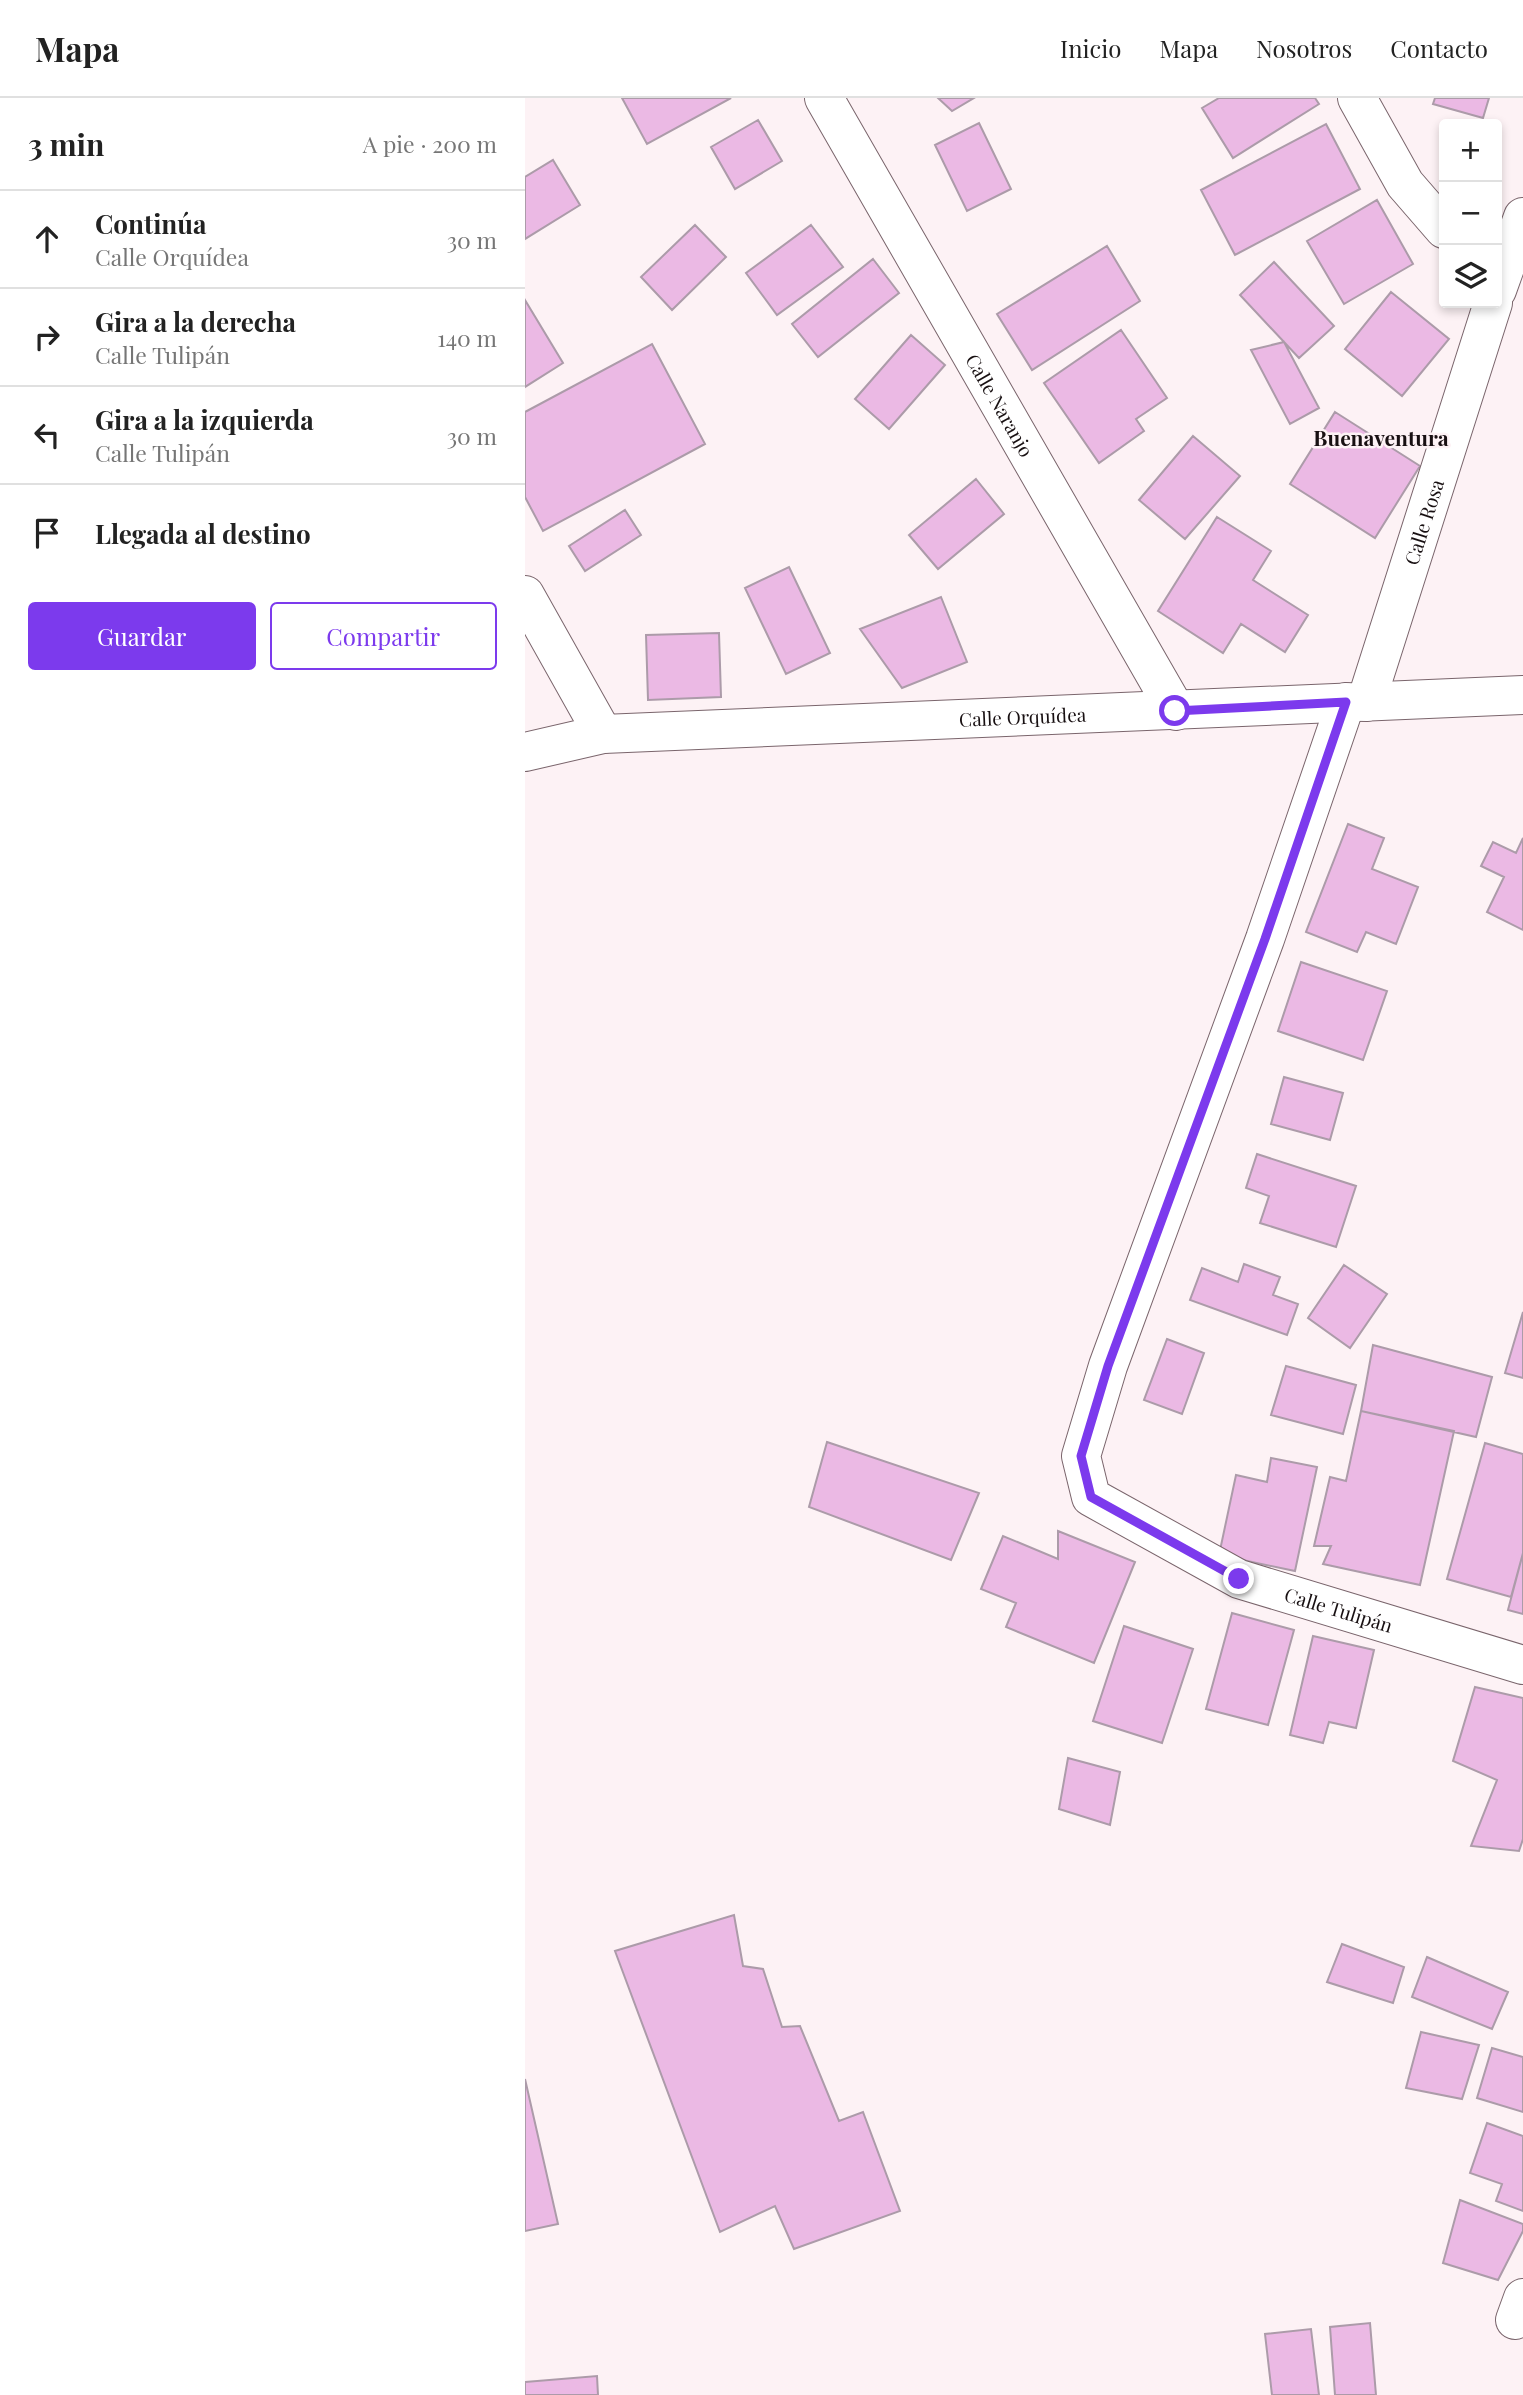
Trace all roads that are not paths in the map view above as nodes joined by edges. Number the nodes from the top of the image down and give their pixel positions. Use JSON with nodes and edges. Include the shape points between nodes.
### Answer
{"nodes":[{"id":1,"x":824,"y":98,"type":"edge"},
{"id":2,"x":1357,"y":98,"type":"edge"},
{"id":3,"x":1523,"y":217,"type":"edge"},
{"id":4,"x":1439,"y":223,"type":"edge"},
{"id":5,"x":1502,"y":276,"type":"edge"},
{"id":6,"x":1491,"y":308,"type":"edge"},
{"id":7,"x":525,"y":595,"type":"edge"},
{"id":8,"x":1523,"y":695,"type":"edge"},
{"id":9,"x":1356,"y":702,"type":"junction"},
{"id":10,"x":1175,"y":711,"type":"junction"},
{"id":11,"x":603,"y":734,"type":"junction"},
{"id":12,"x":525,"y":752,"type":"edge"},
{"id":13,"x":1523,"y":1665,"type":"edge"}],
"edges":[{"from":1,"to":10,"type":"street","name":"Calle Naranjo"},
{"from":2,"to":4,"type":"street","via":[[1405,184]]},
{"from":3,"to":5,"type":"street"},
{"from":6,"to":9,"type":"street","name":"Calle Rosa"},
{"from":7,"to":11,"type":"street"},
{"from":8,"to":9,"type":"street","name":"Calle Orquídea"},
{"from":9,"to":10,"type":"street","name":"Calle Orquídea"},
{"from":9,"to":13,"type":"street","name":"Calle Tulipán","via":[[1108,1366],[1081,1456],[1091,1497],[1239,1579]]},
{"from":10,"to":11,"type":"street","name":"Calle Orquídea"},
{"from":11,"to":12,"type":"street","name":"Calle Orquídea"}]}
